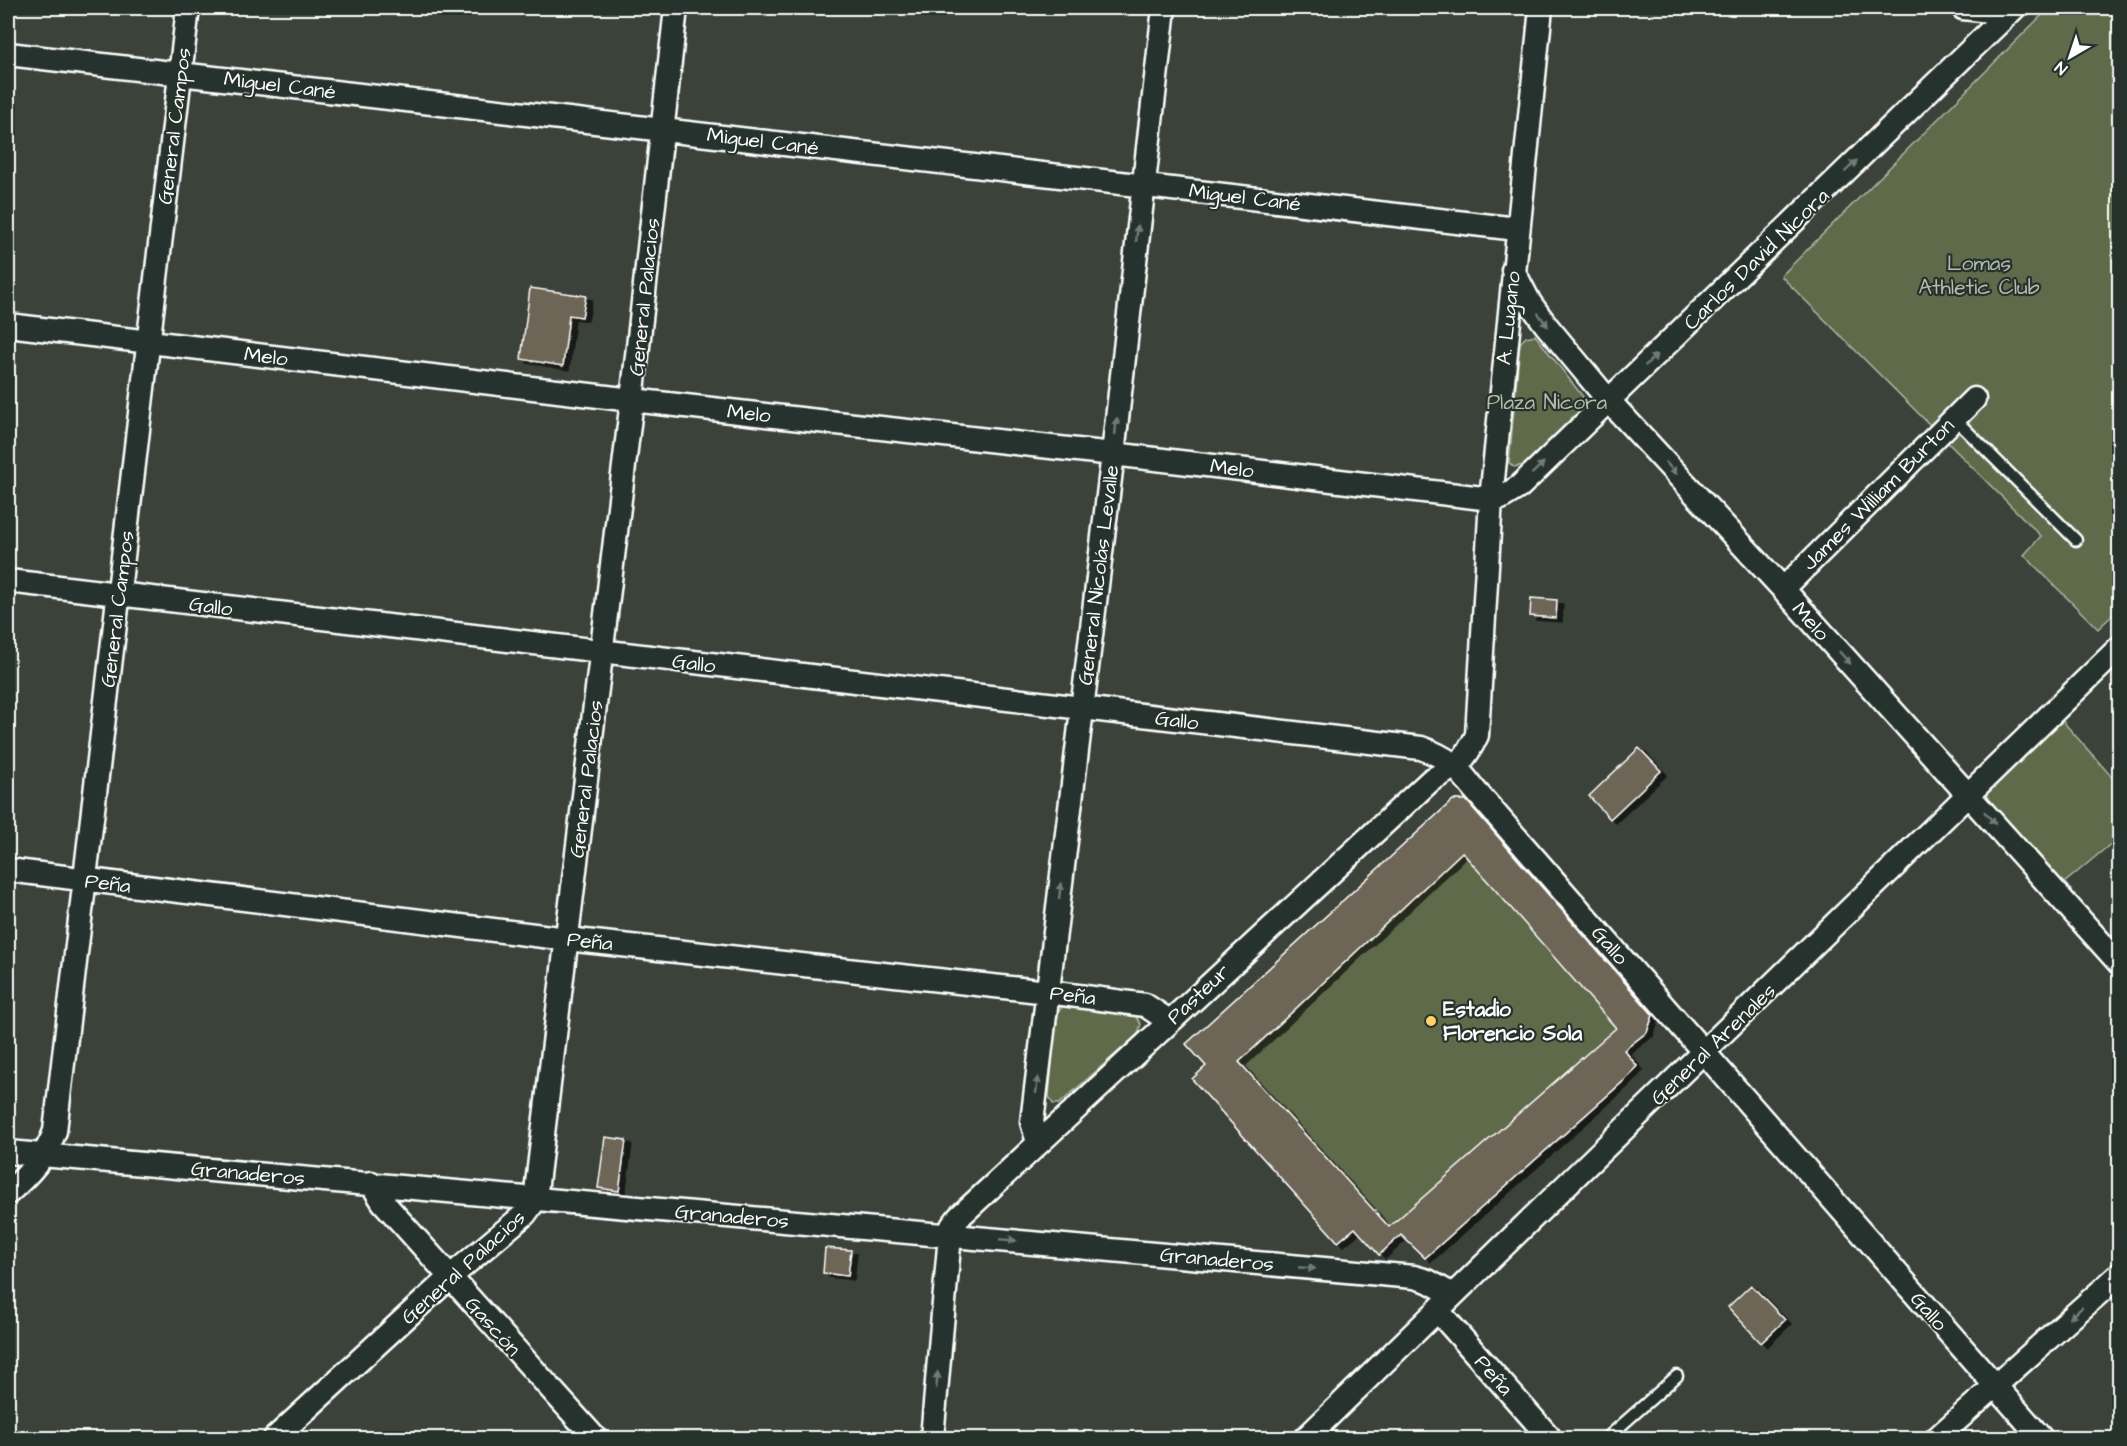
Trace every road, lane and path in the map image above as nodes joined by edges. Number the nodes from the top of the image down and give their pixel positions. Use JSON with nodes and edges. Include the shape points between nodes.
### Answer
{"nodes":[{"id":1,"x":188,"y":8,"type":"edge"},
{"id":2,"x":676,"y":8,"type":"edge"},
{"id":3,"x":1164,"y":8,"type":"edge"},
{"id":4,"x":1541,"y":8,"type":"edge"},
{"id":5,"x":1963,"y":8,"type":"edge"},
{"id":6,"x":2011,"y":10,"type":"edge"},
{"id":7,"x":8,"y":54,"type":"edge"},
{"id":8,"x":181,"y":74,"type":"junction"},
{"id":9,"x":662,"y":129,"type":"junction"},
{"id":10,"x":1142,"y":185,"type":"junction"},
{"id":11,"x":1518,"y":229,"type":"junction"},
{"id":12,"x":1513,"y":270,"type":"junction"},
{"id":13,"x":8,"y":325,"type":"edge"},
{"id":14,"x":148,"y":342,"type":"junction"},
{"id":15,"x":1974,"y":399,"type":"dead end"},
{"id":16,"x":633,"y":400,"type":"junction"},
{"id":17,"x":1609,"y":401,"type":"junction"},
{"id":18,"x":1954,"y":418,"type":"junction"},
{"id":19,"x":1113,"y":454,"type":"junction"},
{"id":20,"x":1491,"y":499,"type":"junction"},
{"id":21,"x":2076,"y":540,"type":"dead end"},
{"id":22,"x":8,"y":582,"type":"edge"},
{"id":23,"x":1783,"y":589,"type":"junction"},
{"id":24,"x":119,"y":594,"type":"junction"},
{"id":25,"x":2120,"y":647,"type":"edge"},
{"id":26,"x":602,"y":652,"type":"junction"},
{"id":27,"x":1082,"y":709,"type":"junction"},
{"id":28,"x":1457,"y":766,"type":"junction"},
{"id":29,"x":1969,"y":795,"type":"junction"},
{"id":30,"x":8,"y":870,"type":"edge"},
{"id":31,"x":84,"y":880,"type":"junction"},
{"id":32,"x":567,"y":939,"type":"junction"},
{"id":33,"x":2120,"y":964,"type":"edge"},
{"id":34,"x":1048,"y":992,"type":"junction"},
{"id":35,"x":1169,"y":1020,"type":"junction"},
{"id":36,"x":1704,"y":1053,"type":"junction"},
{"id":37,"x":1038,"y":1142,"type":"junction"},
{"id":38,"x":8,"y":1152,"type":"edge"},
{"id":39,"x":43,"y":1155,"type":"junction"},
{"id":40,"x":371,"y":1183,"type":"junction"},
{"id":41,"x":8,"y":1194,"type":"edge"},
{"id":42,"x":535,"y":1200,"type":"junction"},
{"id":43,"x":950,"y":1235,"type":"junction"},
{"id":44,"x":2120,"y":1274,"type":"edge"},
{"id":45,"x":450,"y":1278,"type":"junction"},
{"id":46,"x":1446,"y":1303,"type":"junction"},
{"id":47,"x":1677,"y":1376,"type":"dead end"},
{"id":48,"x":1995,"y":1386,"type":"junction"},
{"id":49,"x":275,"y":1438,"type":"edge"},
{"id":50,"x":595,"y":1438,"type":"edge"},
{"id":51,"x":932,"y":1438,"type":"edge"},
{"id":52,"x":1306,"y":1438,"type":"edge"},
{"id":53,"x":1550,"y":1438,"type":"edge"},
{"id":54,"x":1607,"y":1438,"type":"edge"},
{"id":55,"x":1937,"y":1438,"type":"edge"},
{"id":56,"x":2042,"y":1438,"type":"edge"}],
"edges":[{"from":1,"to":8,"type":"street","name":"General Campos"},
{"from":2,"to":9,"type":"street","name":"General Palacios"},
{"from":3,"to":10,"type":"street","name":"General Nicolás Levalle"},
{"from":4,"to":11,"type":"street","name":"A. Lugano"},
{"from":5,"to":6,"type":"street"},
{"from":17,"to":6,"type":"street","name":"Carlos David Nicora","one_way":true},
{"from":7,"to":8,"type":"street","name":"Miguel Cané"},
{"from":8,"to":9,"type":"street","name":"Miguel Cané"},
{"from":8,"to":14,"type":"street","name":"General Campos"},
{"from":9,"to":10,"type":"street","name":"Miguel Cané"},
{"from":9,"to":16,"type":"street","name":"General Palacios"},
{"from":10,"to":11,"type":"street","name":"Miguel Cané"},
{"from":19,"to":10,"type":"street","name":"General Nicolás Levalle","one_way":true},
{"from":11,"to":12,"type":"street","name":"A. Lugano"},
{"from":12,"to":17,"type":"street","name":"Melo","one_way":true,"via":[[1546,325]]},
{"from":12,"to":20,"type":"street","name":"A. Lugano"},
{"from":13,"to":14,"type":"street","name":"Melo"},
{"from":14,"to":16,"type":"street","name":"Melo"},
{"from":14,"to":24,"type":"street","name":"General Campos"},
{"from":15,"to":18,"type":"street","name":"James William Burton"},
{"from":16,"to":19,"type":"street","name":"Melo"},
{"from":16,"to":26,"type":"street","name":"General Palacios"},
{"from":20,"to":17,"type":"street","name":"Carlos David Nicora","one_way":true,"via":[[1501,498],[1519,487]]},
{"from":17,"to":23,"type":"street","name":"Melo","one_way":true},
{"from":18,"to":21,"type":"lane"},
{"from":18,"to":23,"type":"street","name":"James William Burton"},
{"from":19,"to":20,"type":"street","name":"Melo"},
{"from":19,"to":27,"type":"street","name":"General Nicolás Levalle"},
{"from":20,"to":28,"type":"street","name":"A. Lugano","via":[[1477,735]]},
{"from":22,"to":24,"type":"street","name":"Gallo"},
{"from":23,"to":29,"type":"street","name":"Melo","one_way":true},
{"from":24,"to":26,"type":"street","name":"Gallo"},
{"from":24,"to":31,"type":"street","name":"General Campos"},
{"from":25,"to":29,"type":"street","name":"General Arenales"},
{"from":26,"to":27,"type":"street","name":"Gallo"},
{"from":26,"to":32,"type":"street","name":"General Palacios"},
{"from":27,"to":28,"type":"street","name":"Gallo","via":[[1421,748]]},
{"from":34,"to":27,"type":"street","name":"General Nicolás Levalle","one_way":true},
{"from":28,"to":35,"type":"street","name":"Pasteur","via":[[1431,780]]},
{"from":28,"to":36,"type":"street","name":"Gallo"},
{"from":29,"to":33,"type":"street","name":"Melo","one_way":true},
{"from":29,"to":36,"type":"street","name":"General Arenales"},
{"from":30,"to":31,"type":"street","name":"Peña"},
{"from":31,"to":32,"type":"street","name":"Peña"},
{"from":31,"to":39,"type":"street","name":"General Campos","via":[[55,1131]]},
{"from":32,"to":34,"type":"street","name":"Peña"},
{"from":32,"to":42,"type":"street","name":"General Palacios"},
{"from":34,"to":35,"type":"street","name":"Peña","via":[[1145,1005]]},
{"from":37,"to":34,"type":"street","name":"General Nicolás Levalle","one_way":true,"via":[[1032,1122]]},
{"from":35,"to":37,"type":"street","name":"Pasteur"},
{"from":36,"to":46,"type":"street","name":"General Arenales"},
{"from":36,"to":48,"type":"street","name":"Gallo"},
{"from":37,"to":43,"type":"street","name":"Pasteur","via":[[959,1217]]},
{"from":38,"to":39,"type":"street","name":"Granaderos"},
{"from":39,"to":40,"type":"street","name":"Granaderos"},
{"from":39,"to":41,"type":"street","name":"General Campos"},
{"from":40,"to":42,"type":"street","name":"Granaderos"},
{"from":40,"to":45,"type":"street","name":"Gascón"},
{"from":42,"to":43,"type":"street","name":"Granaderos"},
{"from":42,"to":45,"type":"street","name":"General Palacios","via":[[525,1214]]},
{"from":43,"to":46,"type":"street","name":"Granaderos","one_way":true,"via":[[1414,1277],[1428,1281]]},
{"from":51,"to":43,"type":"street","one_way":true},
{"from":44,"to":48,"type":"street","one_way":true},
{"from":45,"to":49,"type":"street","name":"General Palacios"},
{"from":45,"to":50,"type":"street","name":"Gascón"},
{"from":46,"to":52,"type":"street","name":"General Arenales"},
{"from":46,"to":53,"type":"street","name":"Peña"},
{"from":47,"to":54,"type":"lane"},
{"from":48,"to":55,"type":"street"},
{"from":48,"to":56,"type":"street","name":"Gallo"}]}
